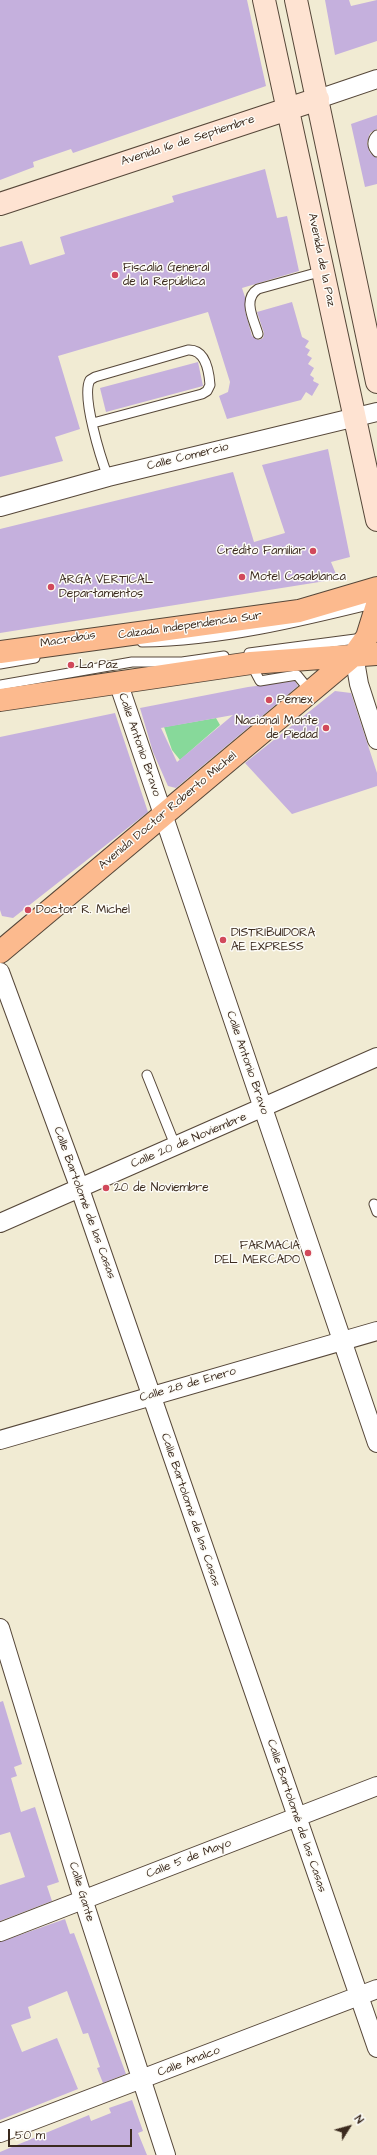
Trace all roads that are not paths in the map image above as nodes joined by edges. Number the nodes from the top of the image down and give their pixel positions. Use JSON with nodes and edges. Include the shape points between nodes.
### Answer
{"nodes":[{"id":1,"x":264,"y":0,"type":"edge"},
{"id":2,"x":296,"y":0,"type":"edge"},
{"id":3,"x":377,"y":80,"type":"edge"},
{"id":4,"x":318,"y":99,"type":"junction"},
{"id":5,"x":288,"y":110,"type":"junction"},
{"id":6,"x":377,"y":135,"type":"edge"},
{"id":7,"x":377,"y":152,"type":"edge"},
{"id":8,"x":0,"y":204,"type":"edge"},
{"id":9,"x":323,"y":270,"type":"junction"},
{"id":10,"x":258,"y":334,"type":"dead end"},
{"id":11,"x":377,"y":382,"type":"edge"},
{"id":12,"x":377,"y":412,"type":"edge"},
{"id":13,"x":355,"y":416,"type":"junction"},
{"id":14,"x":93,"y":423,"type":"junction"},
{"id":15,"x":108,"y":477,"type":"junction"},
{"id":16,"x":0,"y":507,"type":"edge"},
{"id":17,"x":377,"y":520,"type":"edge"},
{"id":18,"x":377,"y":588,"type":"edge"},
{"id":19,"x":377,"y":604,"type":"edge"},
{"id":20,"x":374,"y":643,"type":"edge"},
{"id":21,"x":0,"y":652,"type":"edge"},
{"id":22,"x":68,"y":652,"type":"dead end"},
{"id":23,"x":354,"y":655,"type":"junction"},
{"id":24,"x":45,"y":656,"type":"dead end"},
{"id":25,"x":242,"y":657,"type":"junction"},
{"id":26,"x":0,"y":664,"type":"edge"},
{"id":27,"x":303,"y":675,"type":"junction"},
{"id":28,"x":118,"y":682,"type":"junction"},
{"id":29,"x":0,"y":685,"type":"edge"},
{"id":30,"x":0,"y":700,"type":"edge"},
{"id":31,"x":377,"y":740,"type":"edge"},
{"id":32,"x":163,"y":816,"type":"junction"},
{"id":33,"x":0,"y":952,"type":"edge"},
{"id":34,"x":0,"y":972,"type":"edge"},
{"id":35,"x":377,"y":1057,"type":"edge"},
{"id":36,"x":147,"y":1075,"type":"dead end"},
{"id":37,"x":263,"y":1109,"type":"junction"},
{"id":38,"x":175,"y":1145,"type":"junction"},
{"id":39,"x":80,"y":1189,"type":"junction"},
{"id":40,"x":0,"y":1223,"type":"edge"},
{"id":41,"x":377,"y":1331,"type":"edge"},
{"id":42,"x":342,"y":1342,"type":"junction"},
{"id":43,"x":151,"y":1396,"type":"junction"},
{"id":44,"x":0,"y":1440,"type":"edge"},
{"id":45,"x":377,"y":1443,"type":"edge"},
{"id":46,"x":0,"y":1628,"type":"edge"},
{"id":47,"x":377,"y":1786,"type":"edge"},
{"id":48,"x":296,"y":1818,"type":"junction"},
{"id":49,"x":83,"y":1900,"type":"junction"},
{"id":50,"x":0,"y":1932,"type":"edge"},
{"id":51,"x":377,"y":1989,"type":"edge"},
{"id":52,"x":360,"y":1996,"type":"junction"},
{"id":53,"x":377,"y":2048,"type":"edge"},
{"id":54,"x":141,"y":2080,"type":"junction"},
{"id":55,"x":0,"y":2133,"type":"edge"},
{"id":56,"x":166,"y":2155,"type":"edge"}],
"edges":[{"from":1,"to":5,"type":"street","name":"Avenida de la Paz"},
{"from":2,"to":4,"type":"street"},
{"from":3,"to":4,"type":"street","name":"Avenida 16 de Septiembre"},
{"from":4,"to":5,"type":"street","name":"Avenida 16 de Septiembre"},
{"from":4,"to":11,"type":"street"},
{"from":5,"to":8,"type":"street","name":"Avenida 16 de Septiembre"},
{"from":5,"to":9,"type":"street","name":"Avenida de la Paz"},
{"from":6,"to":7,"type":"lane","via":[[373,142]]},
{"from":9,"to":10,"type":"lane","via":[[252,292],[250,304]]},
{"from":9,"to":13,"type":"street","name":"Avenida de la Paz"},
{"from":12,"to":13,"type":"street","name":"Calle Comercio"},
{"from":13,"to":15,"type":"street","name":"Calle Comercio"},
{"from":13,"to":17,"type":"street","name":"Avenida de la Paz"},
{"from":14,"to":14,"type":"lane","via":[[87,385],[95,377],[188,350],[195,350],[204,359],[210,385],[202,394]]},
{"from":14,"to":15,"type":"lane","via":[[96,446]]},
{"from":15,"to":16,"type":"street","name":"Calle Comercio"},
{"from":18,"to":21,"type":"main road","name":"Calzada Independencia Sur","via":[[299,611]]},
{"from":19,"to":20,"type":"main road"},
{"from":19,"to":22,"type":"lane","name":"Macrobús","via":[[300,622],[181,642],[128,642]]},
{"from":20,"to":23,"type":"main road"},
{"from":20,"to":25,"type":"lane"},
{"from":23,"to":27,"type":"main road"},
{"from":23,"to":27,"type":"main road","name":"Avenida Doctor Roberto Michel"},
{"from":23,"to":31,"type":"street","via":[[359,684]]},
{"from":24,"to":26,"type":"lane","name":"Macrobús"},
{"from":25,"to":27,"type":"main road"},
{"from":25,"to":28,"type":"main road"},
{"from":25,"to":29,"type":"lane","via":[[182,662],[132,662]]},
{"from":27,"to":32,"type":"main road","name":"Avenida Doctor Roberto Michel"},
{"from":28,"to":30,"type":"main road"},
{"from":28,"to":32,"type":"street","name":"Calle Antonio Bravo"},
{"from":32,"to":33,"type":"main road","name":"Avenida Doctor Roberto Michel"},
{"from":32,"to":37,"type":"street","name":"Calle Antonio Bravo"},
{"from":34,"to":39,"type":"street","name":"Calle Bartolomé de las Casas"},
{"from":35,"to":37,"type":"street","name":"Calle 20 de Noviembre"},
{"from":36,"to":38,"type":"lane"},
{"from":37,"to":38,"type":"street","name":"Calle 20 de Noviembre"},
{"from":37,"to":42,"type":"street","name":"Calle Antonio Bravo"},
{"from":38,"to":39,"type":"street","name":"Calle 20 de Noviembre"},
{"from":39,"to":40,"type":"street","name":"Calle 20 de Noviembre"},
{"from":39,"to":43,"type":"street","name":"Calle Bartolomé de las Casas"},
{"from":41,"to":42,"type":"street","name":"Calle 28 de Enero"},
{"from":42,"to":43,"type":"street","name":"Calle 28 de Enero"},
{"from":42,"to":45,"type":"street","name":"Calle Antonio Bravo"},
{"from":43,"to":44,"type":"street","name":"Calle 28 de Enero"},
{"from":43,"to":48,"type":"street","name":"Calle Bartolomé de las Casas"},
{"from":46,"to":49,"type":"street","name":"Calle Gante"},
{"from":47,"to":48,"type":"street","name":"Calle 5 de Mayo"},
{"from":48,"to":49,"type":"street","name":"Calle 5 de Mayo"},
{"from":48,"to":52,"type":"street","name":"Calle Bartolomé de las Casas"},
{"from":49,"to":50,"type":"street","name":"Calle 5 de Mayo"},
{"from":49,"to":54,"type":"street","name":"Calle Gante"},
{"from":51,"to":52,"type":"street","name":"Calle Analco"},
{"from":52,"to":53,"type":"street","name":"Calle Bartolomé de las Casas"},
{"from":52,"to":54,"type":"street","name":"Calle Analco"},
{"from":54,"to":55,"type":"street","name":"Calle Analco"},
{"from":54,"to":56,"type":"street","name":"Calle Gante"}]}
